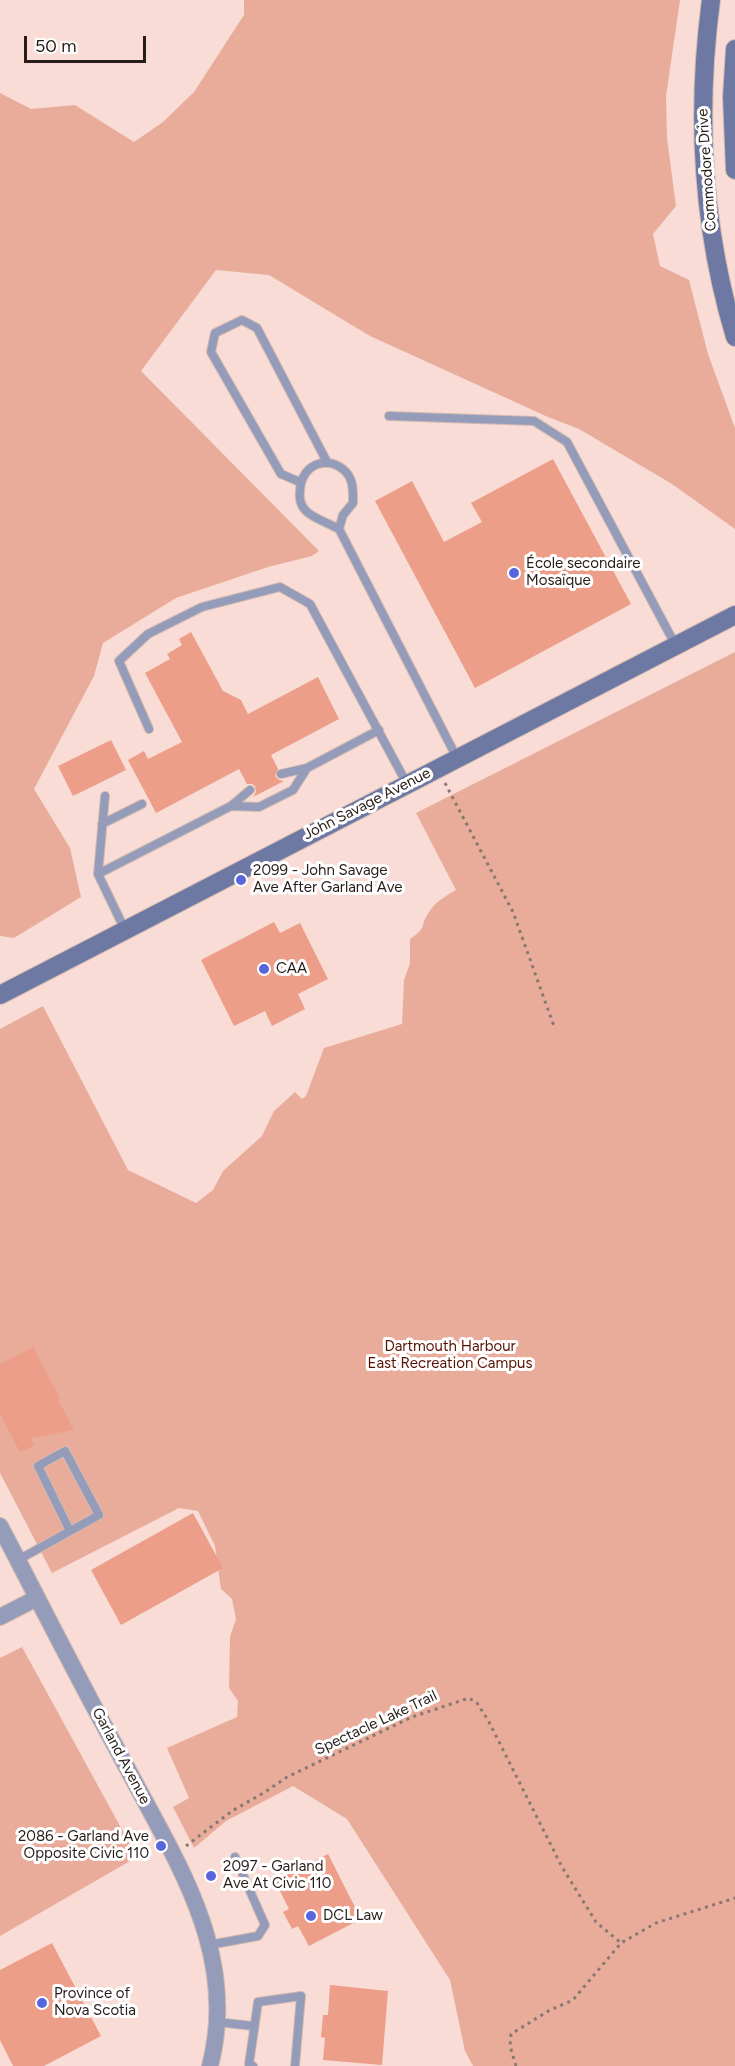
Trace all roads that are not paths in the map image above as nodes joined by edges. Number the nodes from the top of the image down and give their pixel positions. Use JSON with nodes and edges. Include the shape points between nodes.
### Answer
{"nodes":[{"id":1,"x":711,"y":0,"type":"edge"},
{"id":2,"x":735,"y":49,"type":"edge"},
{"id":3,"x":735,"y":170,"type":"edge"},
{"id":4,"x":735,"y":337,"type":"edge"},
{"id":5,"x":389,"y":416,"type":"dead end"},
{"id":6,"x":327,"y":462,"type":"junction"},
{"id":7,"x":300,"y":482,"type":"junction"},
{"id":8,"x":339,"y":529,"type":"junction"},
{"id":9,"x":735,"y":615,"type":"edge"},
{"id":10,"x":676,"y":646,"type":"junction"},
{"id":11,"x":149,"y":729,"type":"dead end"},
{"id":12,"x":379,"y":730,"type":"junction"},
{"id":13,"x":457,"y":758,"type":"junction"},
{"id":14,"x":307,"y":768,"type":"junction"},
{"id":15,"x":281,"y":774,"type":"dead end"},
{"id":16,"x":406,"y":784,"type":"junction"},
{"id":17,"x":250,"y":790,"type":"dead end"},
{"id":18,"x":105,"y":796,"type":"dead end"},
{"id":19,"x":142,"y":804,"type":"dead end"},
{"id":20,"x":231,"y":806,"type":"junction"},
{"id":21,"x":102,"y":824,"type":"junction"},
{"id":22,"x":98,"y":874,"type":"junction"},
{"id":23,"x":125,"y":930,"type":"junction"},
{"id":24,"x":0,"y":995,"type":"edge"},
{"id":25,"x":0,"y":1526,"type":"edge"},
{"id":26,"x":70,"y":1531,"type":"junction"},
{"id":27,"x":18,"y":1560,"type":"junction"},
{"id":28,"x":37,"y":1598,"type":"junction"},
{"id":29,"x":0,"y":1617,"type":"edge"},
{"id":30,"x":235,"y":1857,"type":"dead end"},
{"id":31,"x":209,"y":1945,"type":"junction"},
{"id":32,"x":217,"y":2022,"type":"junction"},
{"id":33,"x":253,"y":2026,"type":"junction"},
{"id":34,"x":210,"y":2066,"type":"edge"},
{"id":35,"x":254,"y":2066,"type":"edge"},
{"id":36,"x":296,"y":2066,"type":"edge"}],
"edges":[{"from":1,"to":4,"type":"main road","name":"Commodore Drive","via":[[704,51],[704,166],[719,277]]},
{"from":2,"to":3,"type":"main road","name":"Commodore Drive"},
{"from":5,"to":10,"type":"lane","via":[[534,422],[567,442]]},
{"from":6,"to":7,"type":"lane","via":[[315,464]]},
{"from":6,"to":7,"type":"lane","via":[[257,328],[242,320],[215,333],[212,352],[281,474]]},
{"from":6,"to":8,"type":"lane","via":[[347,473],[353,487],[353,503],[343,515]]},
{"from":7,"to":8,"type":"lane","via":[[299,499],[306,511]]},
{"from":8,"to":13,"type":"lane"},
{"from":9,"to":10,"type":"main road","name":"John Savage Avenue"},
{"from":10,"to":13,"type":"main road","name":"John Savage Avenue"},
{"from":11,"to":12,"type":"lane","via":[[119,661],[148,634],[201,608],[280,587],[310,604]]},
{"from":12,"to":14,"type":"lane"},
{"from":12,"to":16,"type":"lane"},
{"from":13,"to":16,"type":"main road","name":"John Savage Avenue"},
{"from":14,"to":15,"type":"lane"},
{"from":14,"to":20,"type":"lane","via":[[293,790],[259,807]]},
{"from":16,"to":23,"type":"main road","name":"John Savage Avenue"},
{"from":17,"to":20,"type":"lane"},
{"from":18,"to":21,"type":"lane"},
{"from":19,"to":21,"type":"lane"},
{"from":20,"to":22,"type":"lane"},
{"from":21,"to":22,"type":"lane"},
{"from":22,"to":23,"type":"lane"},
{"from":23,"to":24,"type":"main road","name":"John Savage Avenue"},
{"from":25,"to":27,"type":"street","name":"Garland Avenue"},
{"from":26,"to":26,"type":"lane","via":[[99,1515],[65,1451],[38,1467]]},
{"from":26,"to":27,"type":"lane"},
{"from":27,"to":28,"type":"street","name":"Garland Avenue"},
{"from":28,"to":29,"type":"street"},
{"from":28,"to":31,"type":"street","name":"Garland Avenue","via":[[176,1860],[200,1912]]},
{"from":30,"to":31,"type":"lane","via":[[265,1925],[258,1936]]},
{"from":31,"to":32,"type":"street","name":"Garland Avenue","via":[[216,1979]]},
{"from":32,"to":33,"type":"lane"},
{"from":32,"to":34,"type":"street","name":"Garland Avenue"},
{"from":33,"to":35,"type":"lane","via":[[249,2064]]},
{"from":33,"to":36,"type":"lane","via":[[258,2002],[301,1996]]}]}
